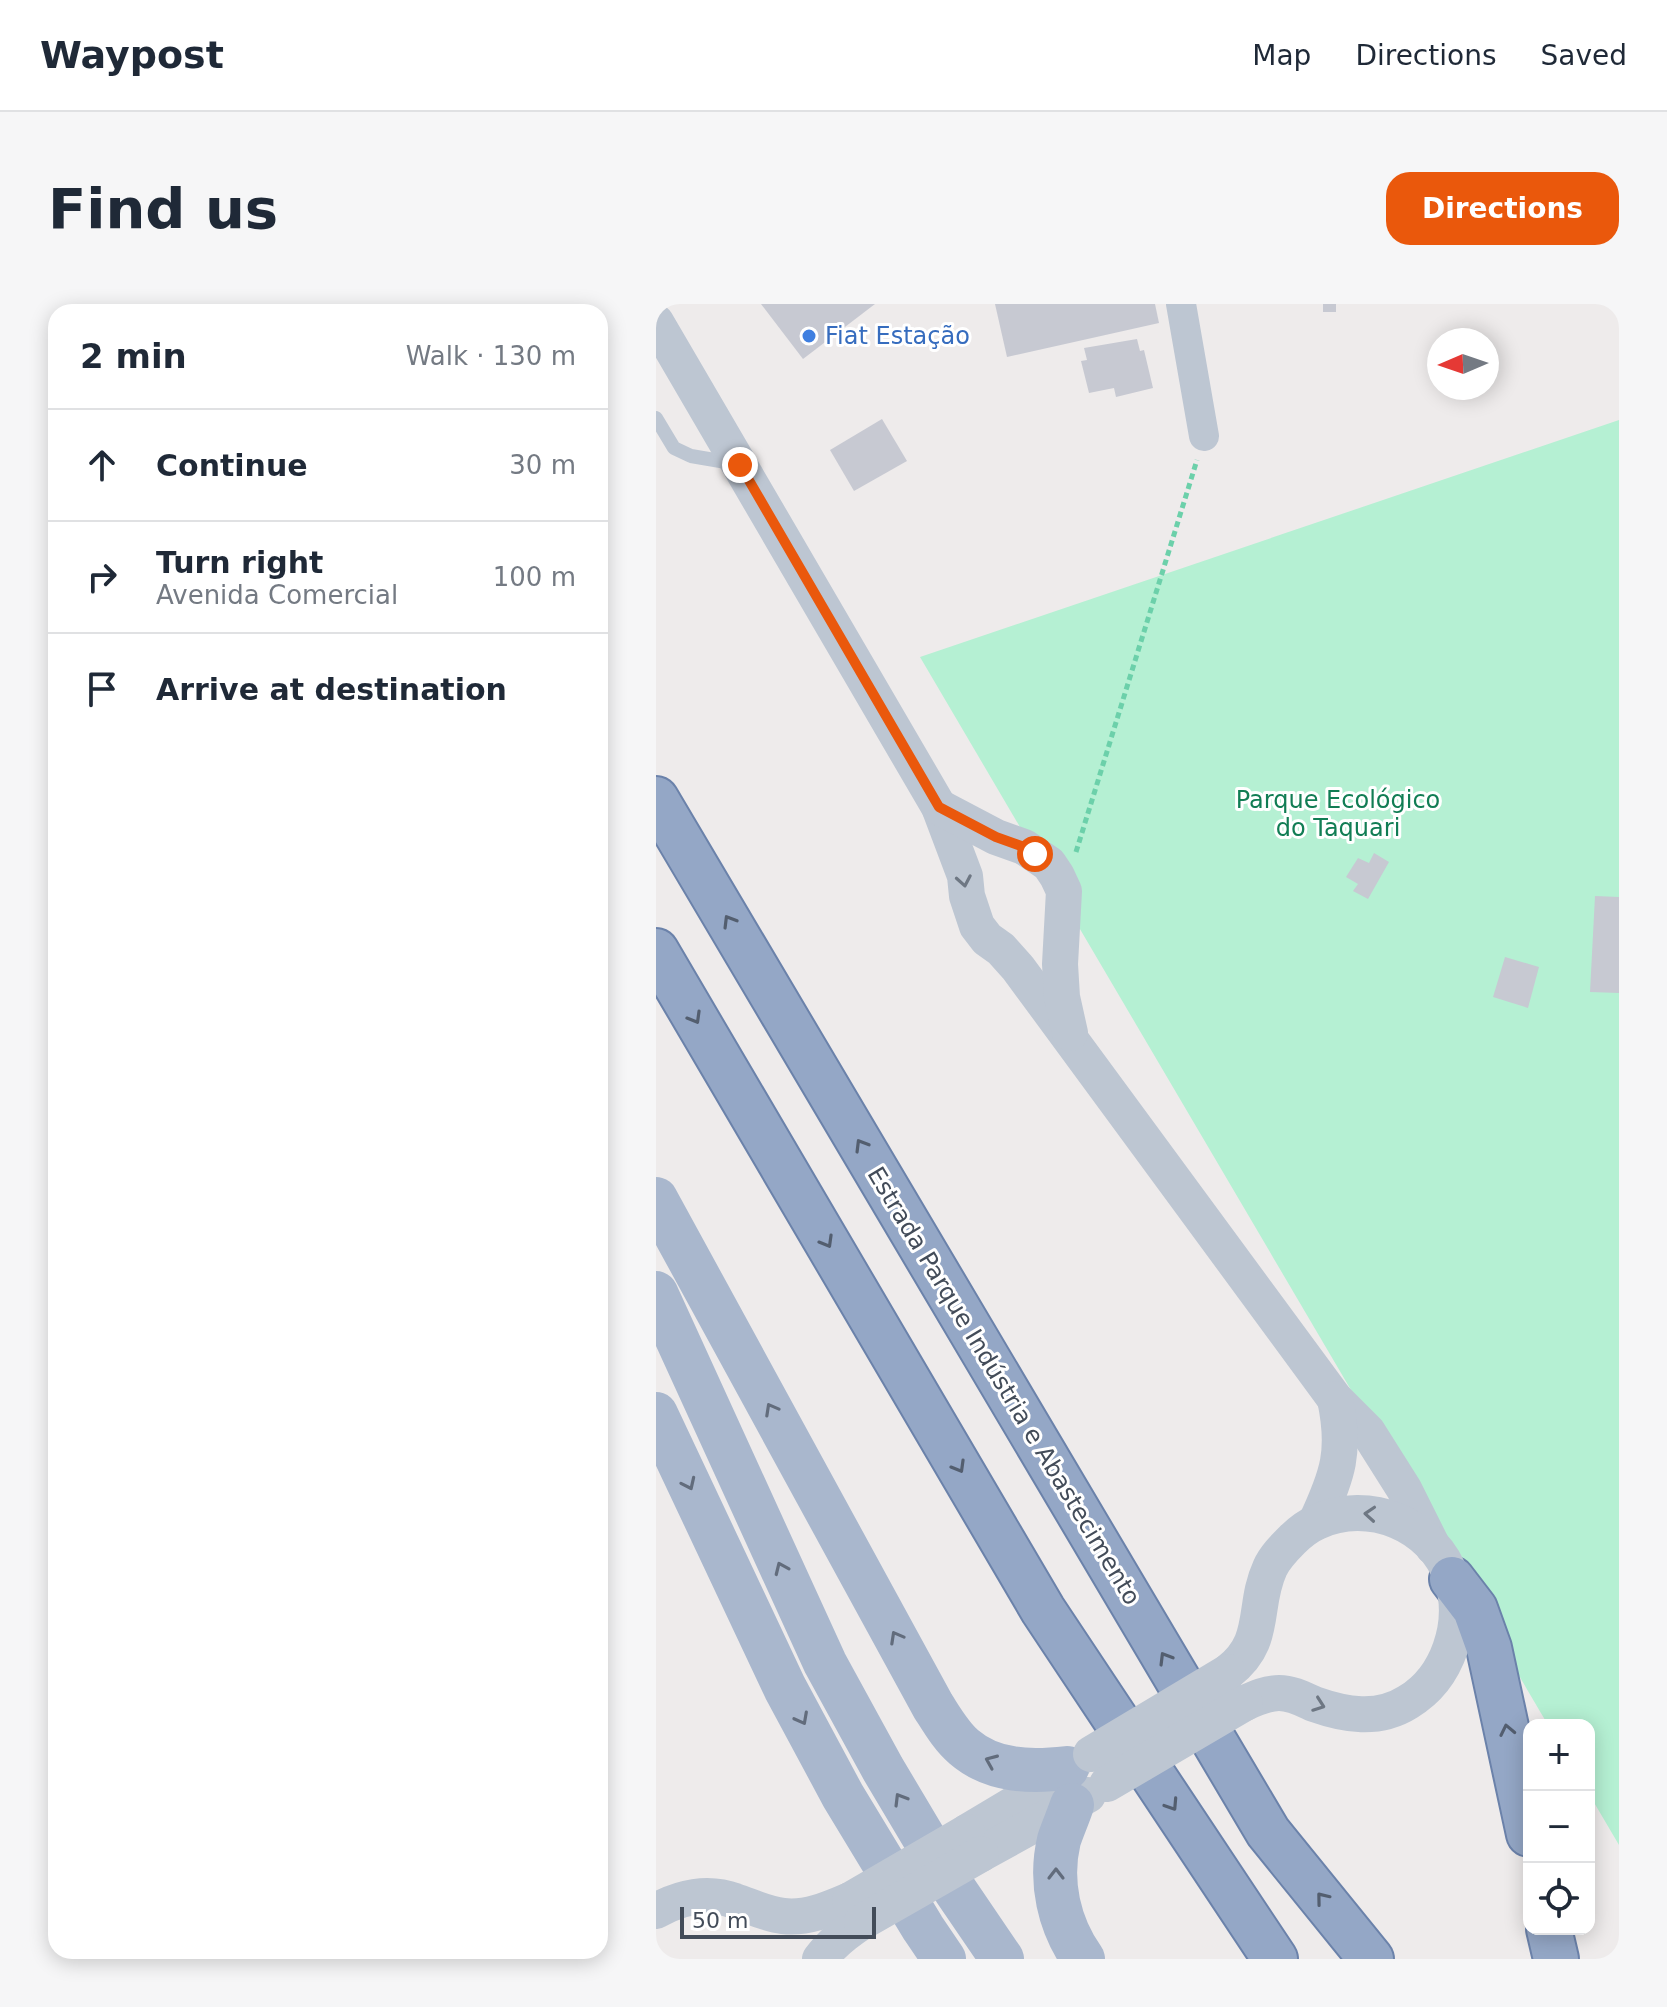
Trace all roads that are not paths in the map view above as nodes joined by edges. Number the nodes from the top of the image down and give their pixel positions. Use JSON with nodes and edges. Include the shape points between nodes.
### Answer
{"nodes":[{"id":1,"x":1181,"y":304,"type":"edge"},
{"id":2,"x":656,"y":322,"type":"edge"},
{"id":3,"x":656,"y":418,"type":"edge"},
{"id":4,"x":1204,"y":436,"type":"road end"},
{"id":5,"x":740,"y":465,"type":"junction"},
{"id":6,"x":656,"y":799,"type":"edge"},
{"id":7,"x":939,"y":807,"type":"junction"},
{"id":8,"x":1063,"y":899,"type":"junction"},
{"id":9,"x":1001,"y":949,"type":"junction"},
{"id":10,"x":656,"y":951,"type":"edge"},
{"id":11,"x":1071,"y":1039,"type":"junction"},
{"id":12,"x":656,"y":1199,"type":"edge"},
{"id":13,"x":656,"y":1293,"type":"edge"},
{"id":14,"x":1335,"y":1399,"type":"junction"},
{"id":15,"x":656,"y":1414,"type":"edge"},
{"id":16,"x":1316,"y":1522,"type":"junction"},
{"id":17,"x":1442,"y":1563,"type":"junction"},
{"id":18,"x":1236,"y":1688,"type":"junction"},
{"id":19,"x":1084,"y":1778,"type":"junction"},
{"id":20,"x":1523,"y":1806,"type":"edge"},
{"id":21,"x":656,"y":1911,"type":"edge"},
{"id":22,"x":856,"y":1911,"type":"junction"},
{"id":23,"x":1550,"y":1935,"type":"edge"},
{"id":24,"x":820,"y":1959,"type":"edge"},
{"id":25,"x":944,"y":1959,"type":"edge"},
{"id":26,"x":1002,"y":1959,"type":"edge"},
{"id":27,"x":1083,"y":1959,"type":"edge"},
{"id":28,"x":1275,"y":1959,"type":"edge"},
{"id":29,"x":1371,"y":1959,"type":"edge"},
{"id":30,"x":1556,"y":1959,"type":"edge"}],
"edges":[{"from":1,"to":4,"type":"street"},
{"from":2,"to":5,"type":"street"},
{"from":3,"to":5,"type":"lane","via":[[674,448]]},
{"from":5,"to":7,"type":"street"},
{"from":29,"to":6,"type":"highway","name":"Estrada Parque Indústria e Abastecimento","one_way":true,"via":[[1268,1832]]},
{"from":7,"to":8,"type":"street","via":[[1049,864]]},
{"from":7,"to":9,"type":"street","one_way":true,"via":[[977,926]]},
{"from":8,"to":9,"type":"street","via":[[1056,923],[1036,944]]},
{"from":8,"to":11,"type":"street","via":[[1060,964]]},
{"from":9,"to":11,"type":"street"},
{"from":10,"to":28,"type":"highway","one_way":true,"via":[[1043,1610]]},
{"from":11,"to":14,"type":"street"},
{"from":19,"to":12,"type":"main road","one_way":true,"via":[[984,1760],[950,1731]]},
{"from":26,"to":13,"type":"main road","one_way":true,"via":[[955,1890],[825,1663]]},
{"from":14,"to":16,"type":"street","via":[[1341,1447]]},
{"from":14,"to":17,"type":"street","via":[[1368,1432]]},
{"from":15,"to":25,"type":"main road","one_way":true,"via":[[785,1688],[843,1796]]},
{"from":17,"to":16,"type":"street","one_way":true,"via":[[1411,1527],[1385,1515],[1360,1512]]},
{"from":16,"to":18,"type":"street","via":[[1270,1566]]},
{"from":18,"to":17,"type":"street","one_way":true,"via":[[1291,1695],[1363,1715],[1405,1704],[1438,1675],[1449,1654],[1455,1607]]},
{"from":20,"to":17,"type":"highway","one_way":true,"via":[[1489,1648],[1475,1609]]},
{"from":18,"to":19,"type":"street","bridge":true},
{"from":19,"to":22,"type":"street","bridge":true,"via":[[1029,1795],[974,1843]]},
{"from":27,"to":19,"type":"main road","one_way":true,"via":[[1062,1917],[1055,1869],[1059,1840]]},
{"from":21,"to":22,"type":"street","via":[[708,1895],[784,1916]]},
{"from":22,"to":24,"type":"street","via":[[845,1933]]},
{"from":23,"to":30,"type":"highway"}]}
